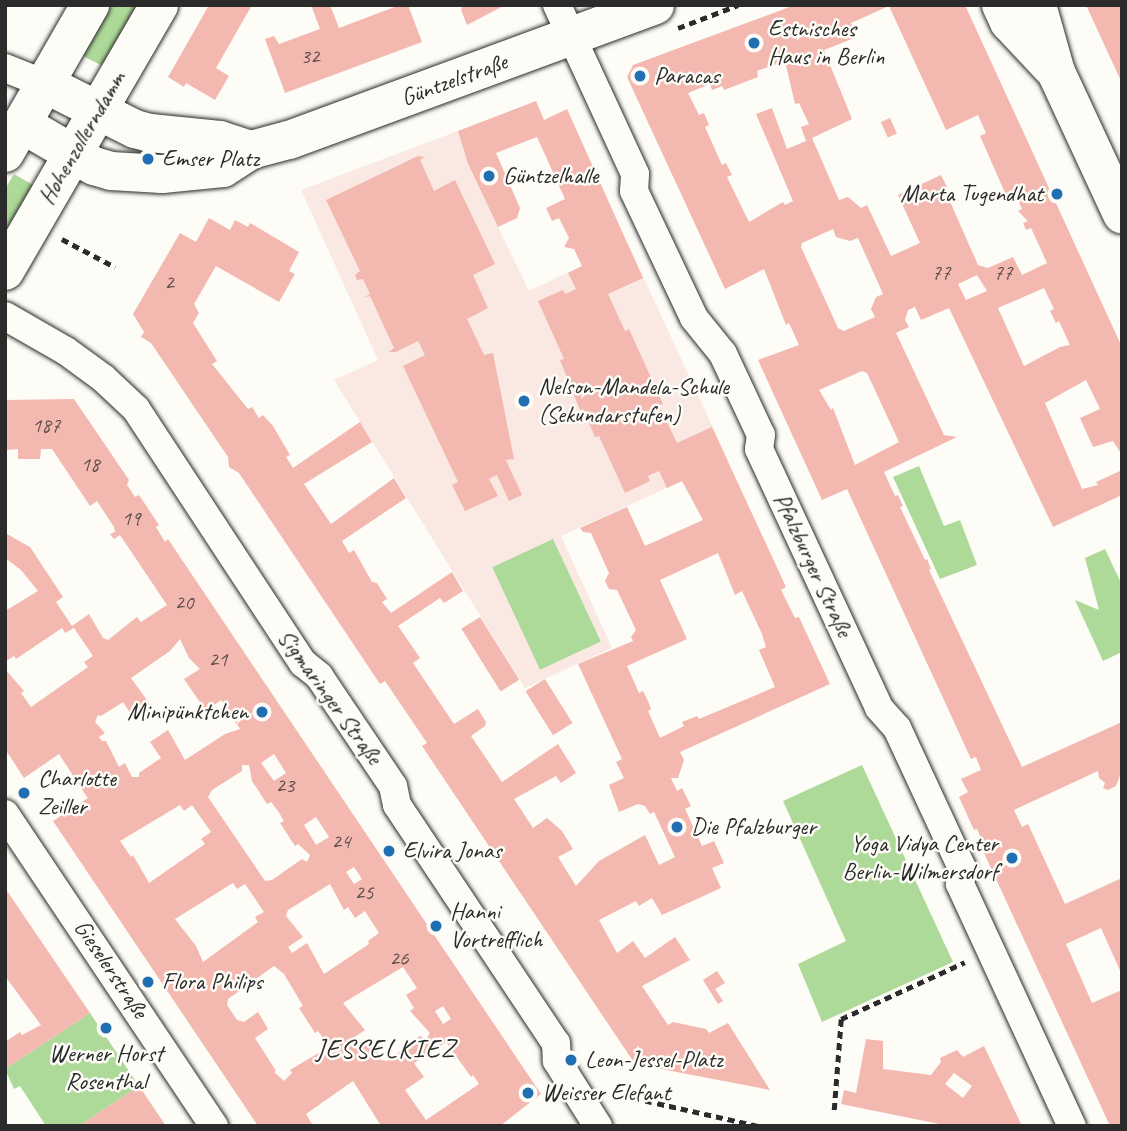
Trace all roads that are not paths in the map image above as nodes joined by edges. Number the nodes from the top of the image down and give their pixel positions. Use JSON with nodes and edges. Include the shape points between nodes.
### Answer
{"nodes":[{"id":1,"x":90,"y":5,"type":"edge"},
{"id":2,"x":159,"y":5,"type":"edge"},
{"id":3,"x":655,"y":5,"type":"edge"},
{"id":4,"x":1001,"y":5,"type":"edge"},
{"id":5,"x":1037,"y":5,"type":"edge"},
{"id":6,"x":564,"y":21,"type":"edge"},
{"id":7,"x":5,"y":68,"type":"edge"},
{"id":8,"x":1056,"y":72,"type":"junction"},
{"id":9,"x":45,"y":84,"type":"junction"},
{"id":10,"x":98,"y":112,"type":"junction"},
{"id":11,"x":11,"y":130,"type":"edge"},
{"id":12,"x":251,"y":150,"type":"junction"},
{"id":13,"x":73,"y":154,"type":"junction"},
{"id":14,"x":1122,"y":214,"type":"edge"},
{"id":15,"x":5,"y":271,"type":"edge"},
{"id":16,"x":5,"y":316,"type":"edge"},
{"id":17,"x":5,"y":814,"type":"edge"},
{"id":18,"x":584,"y":1120,"type":"edge"},
{"id":19,"x":214,"y":1126,"type":"edge"},
{"id":20,"x":1072,"y":1126,"type":"edge"}],
"edges":[{"from":1,"to":9,"type":"street"},
{"from":2,"to":10,"type":"street","name":"Hohenzollerndamm"},
{"from":3,"to":6,"type":"street","name":"Güntzelstraße"},
{"from":4,"to":8,"type":"street","via":[[1009,22]]},
{"from":5,"to":8,"type":"street"},
{"from":6,"to":12,"type":"street","name":"Güntzelstraße"},
{"from":6,"to":20,"type":"street","name":"Pfalzburger Straße","via":[[635,174],[634,191],[694,318],[723,354],[761,435],[759,449],[879,708],[897,729],[962,868],[960,884]]},
{"from":7,"to":9,"type":"street"},
{"from":8,"to":14,"type":"street"},
{"from":9,"to":10,"type":"street"},
{"from":9,"to":11,"type":"street"},
{"from":10,"to":12,"type":"street","via":[[150,133],[219,140]]},
{"from":10,"to":13,"type":"street","name":"Hohenzollerndamm"},
{"from":11,"to":13,"type":"street","name":"Güntzelstraße"},
{"from":12,"to":13,"type":"street","name":"Güntzelstraße","via":[[223,168],[162,174],[111,171]]},
{"from":13,"to":15,"type":"street","name":"Hohenzollerndamm"},
{"from":16,"to":18,"type":"street","name":"Sigmaringer Straße","via":[[66,351],[136,409],[303,663],[319,676],[393,786],[401,811],[556,1043],[557,1061]]},
{"from":17,"to":19,"type":"street","name":"Gieselerstraße"}]}
